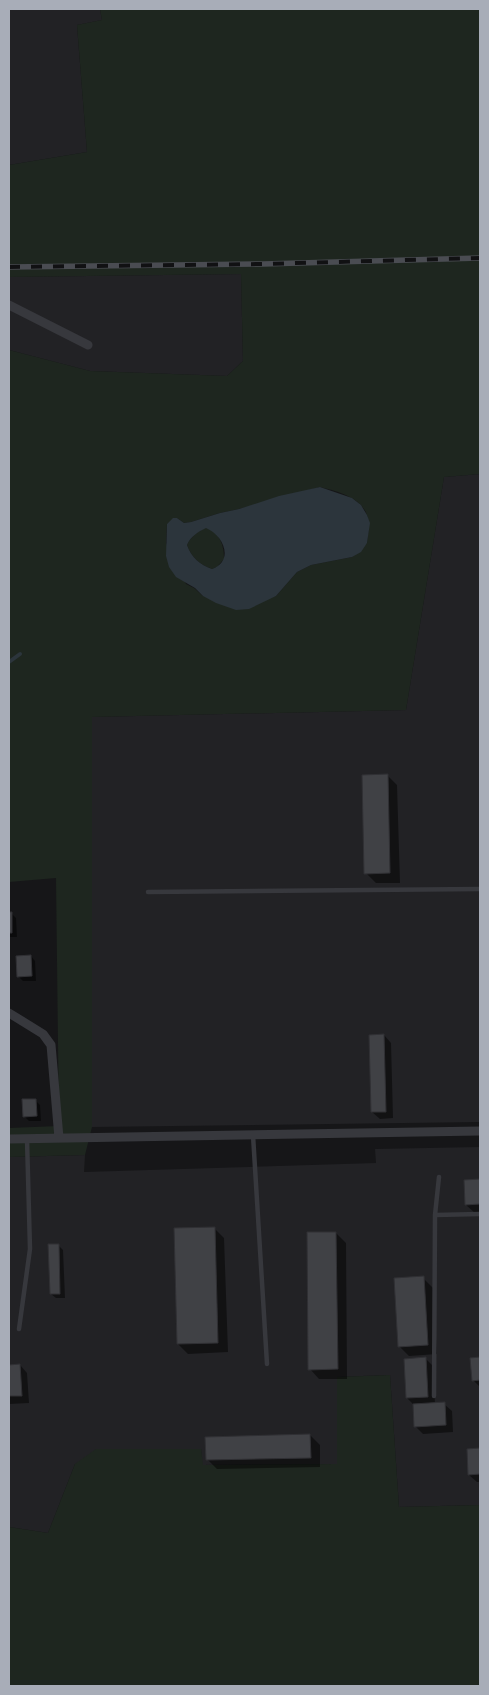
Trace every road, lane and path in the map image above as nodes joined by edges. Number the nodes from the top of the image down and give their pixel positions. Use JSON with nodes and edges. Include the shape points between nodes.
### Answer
{"nodes":[{"id":1,"x":9,"y":305,"type":"edge"},
{"id":2,"x":88,"y":345,"type":"dead end"},
{"id":3,"x":480,"y":889,"type":"edge"},
{"id":4,"x":148,"y":892,"type":"dead end"},
{"id":5,"x":9,"y":1013,"type":"edge"},
{"id":6,"x":480,"y":1131,"type":"edge"},
{"id":7,"x":253,"y":1135,"type":"junction"},
{"id":8,"x":59,"y":1138,"type":"junction"},
{"id":9,"x":9,"y":1139,"type":"edge"},
{"id":10,"x":27,"y":1139,"type":"junction"},
{"id":11,"x":439,"y":1177,"type":"dead end"},
{"id":12,"x":480,"y":1214,"type":"edge"},
{"id":13,"x":435,"y":1215,"type":"junction"},
{"id":14,"x":19,"y":1329,"type":"dead end"},
{"id":15,"x":266,"y":1364,"type":"dead end"},
{"id":16,"x":434,"y":1396,"type":"dead end"}],
"edges":[{"from":1,"to":2,"type":"street"},
{"from":3,"to":4,"type":"lane"},
{"from":5,"to":8,"type":"street","via":[[43,1034],[51,1045]]},
{"from":6,"to":7,"type":"street"},
{"from":7,"to":8,"type":"street"},
{"from":7,"to":15,"type":"lane"},
{"from":8,"to":10,"type":"street"},
{"from":9,"to":10,"type":"street"},
{"from":10,"to":14,"type":"lane","via":[[30,1249]]},
{"from":11,"to":13,"type":"lane"},
{"from":12,"to":13,"type":"lane"},
{"from":13,"to":16,"type":"lane"}]}
